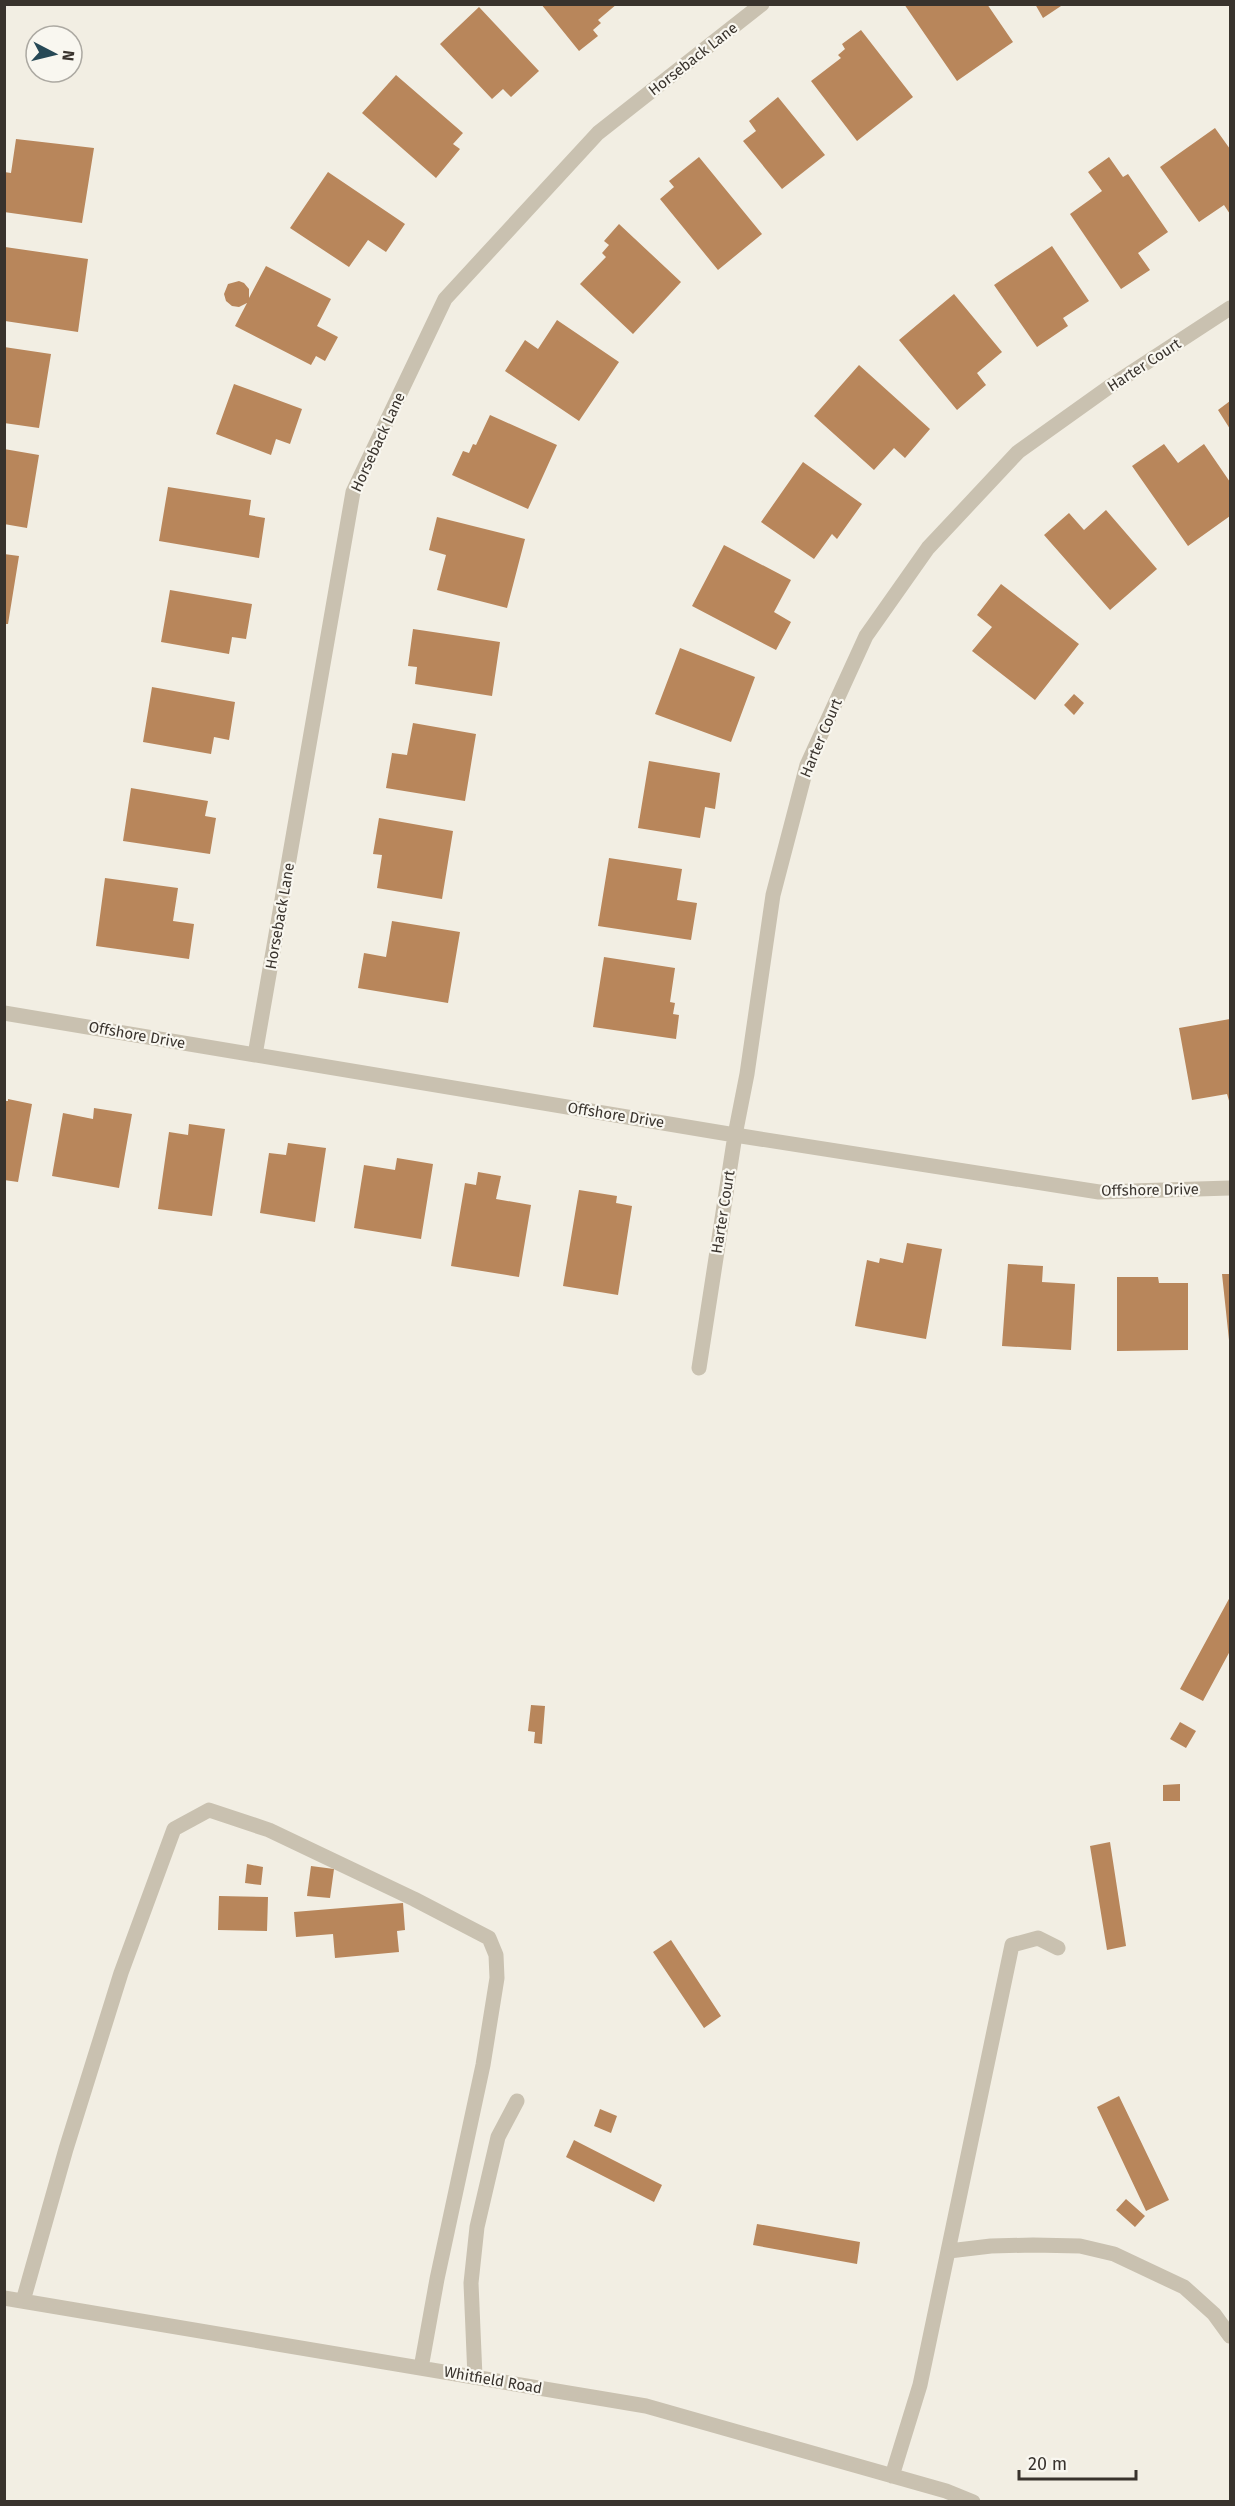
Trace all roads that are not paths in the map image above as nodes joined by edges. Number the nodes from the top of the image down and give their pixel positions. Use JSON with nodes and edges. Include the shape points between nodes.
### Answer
{"nodes":[{"id":1,"x":762,"y":4,"type":"edge"},
{"id":2,"x":1230,"y":308,"type":"edge"},
{"id":3,"x":4,"y":1013,"type":"edge"},
{"id":4,"x":255,"y":1055,"type":"junction"},
{"id":5,"x":735,"y":1135,"type":"junction"},
{"id":6,"x":1230,"y":1188,"type":"edge"},
{"id":7,"x":699,"y":1368,"type":"dead end"},
{"id":8,"x":1058,"y":1948,"type":"dead end"},
{"id":9,"x":517,"y":2101,"type":"dead end"},
{"id":10,"x":949,"y":2251,"type":"junction"},
{"id":11,"x":4,"y":2298,"type":"edge"},
{"id":12,"x":23,"y":2301,"type":"junction"},
{"id":13,"x":1230,"y":2336,"type":"edge"},
{"id":14,"x":421,"y":2368,"type":"junction"},
{"id":15,"x":475,"y":2377,"type":"junction"},
{"id":16,"x":892,"y":2476,"type":"junction"},
{"id":17,"x":973,"y":2502,"type":"edge"}],
"edges":[{"from":1,"to":4,"type":"street","name":"Horseback Lane","via":[[598,133],[445,299],[353,492]]},
{"from":2,"to":5,"type":"street","name":"Harter Court","via":[[1109,387],[1018,453],[928,548],[866,636],[807,765],[772,895]]},
{"from":3,"to":4,"type":"street","name":"Offshore Drive"},
{"from":4,"to":5,"type":"street","name":"Offshore Drive"},
{"from":5,"to":6,"type":"street","name":"Offshore Drive","via":[[1099,1192]]},
{"from":5,"to":7,"type":"street","name":"Harter Court"},
{"from":8,"to":10,"type":"street","via":[[1038,1938],[1012,1945]]},
{"from":9,"to":15,"type":"street","via":[[498,2137],[477,2227],[471,2283]]},
{"from":10,"to":13,"type":"street","via":[[1033,2245],[1080,2246],[1114,2254],[1184,2287],[1214,2314]]},
{"from":10,"to":16,"type":"street","via":[[920,2385]]},
{"from":11,"to":12,"type":"street","name":"Whitfield Road"},
{"from":12,"to":14,"type":"street","name":"Whitfield Road"},
{"from":12,"to":14,"type":"street","via":[[121,1973],[174,1829],[209,1810],[269,1830],[414,1899],[489,1938],[496,1955],[497,1978],[485,2054]]},
{"from":14,"to":15,"type":"street","name":"Whitfield Road"},
{"from":15,"to":16,"type":"street","name":"Whitfield Road","via":[[646,2406]]},
{"from":16,"to":17,"type":"street","name":"Whitfield Road"}]}
